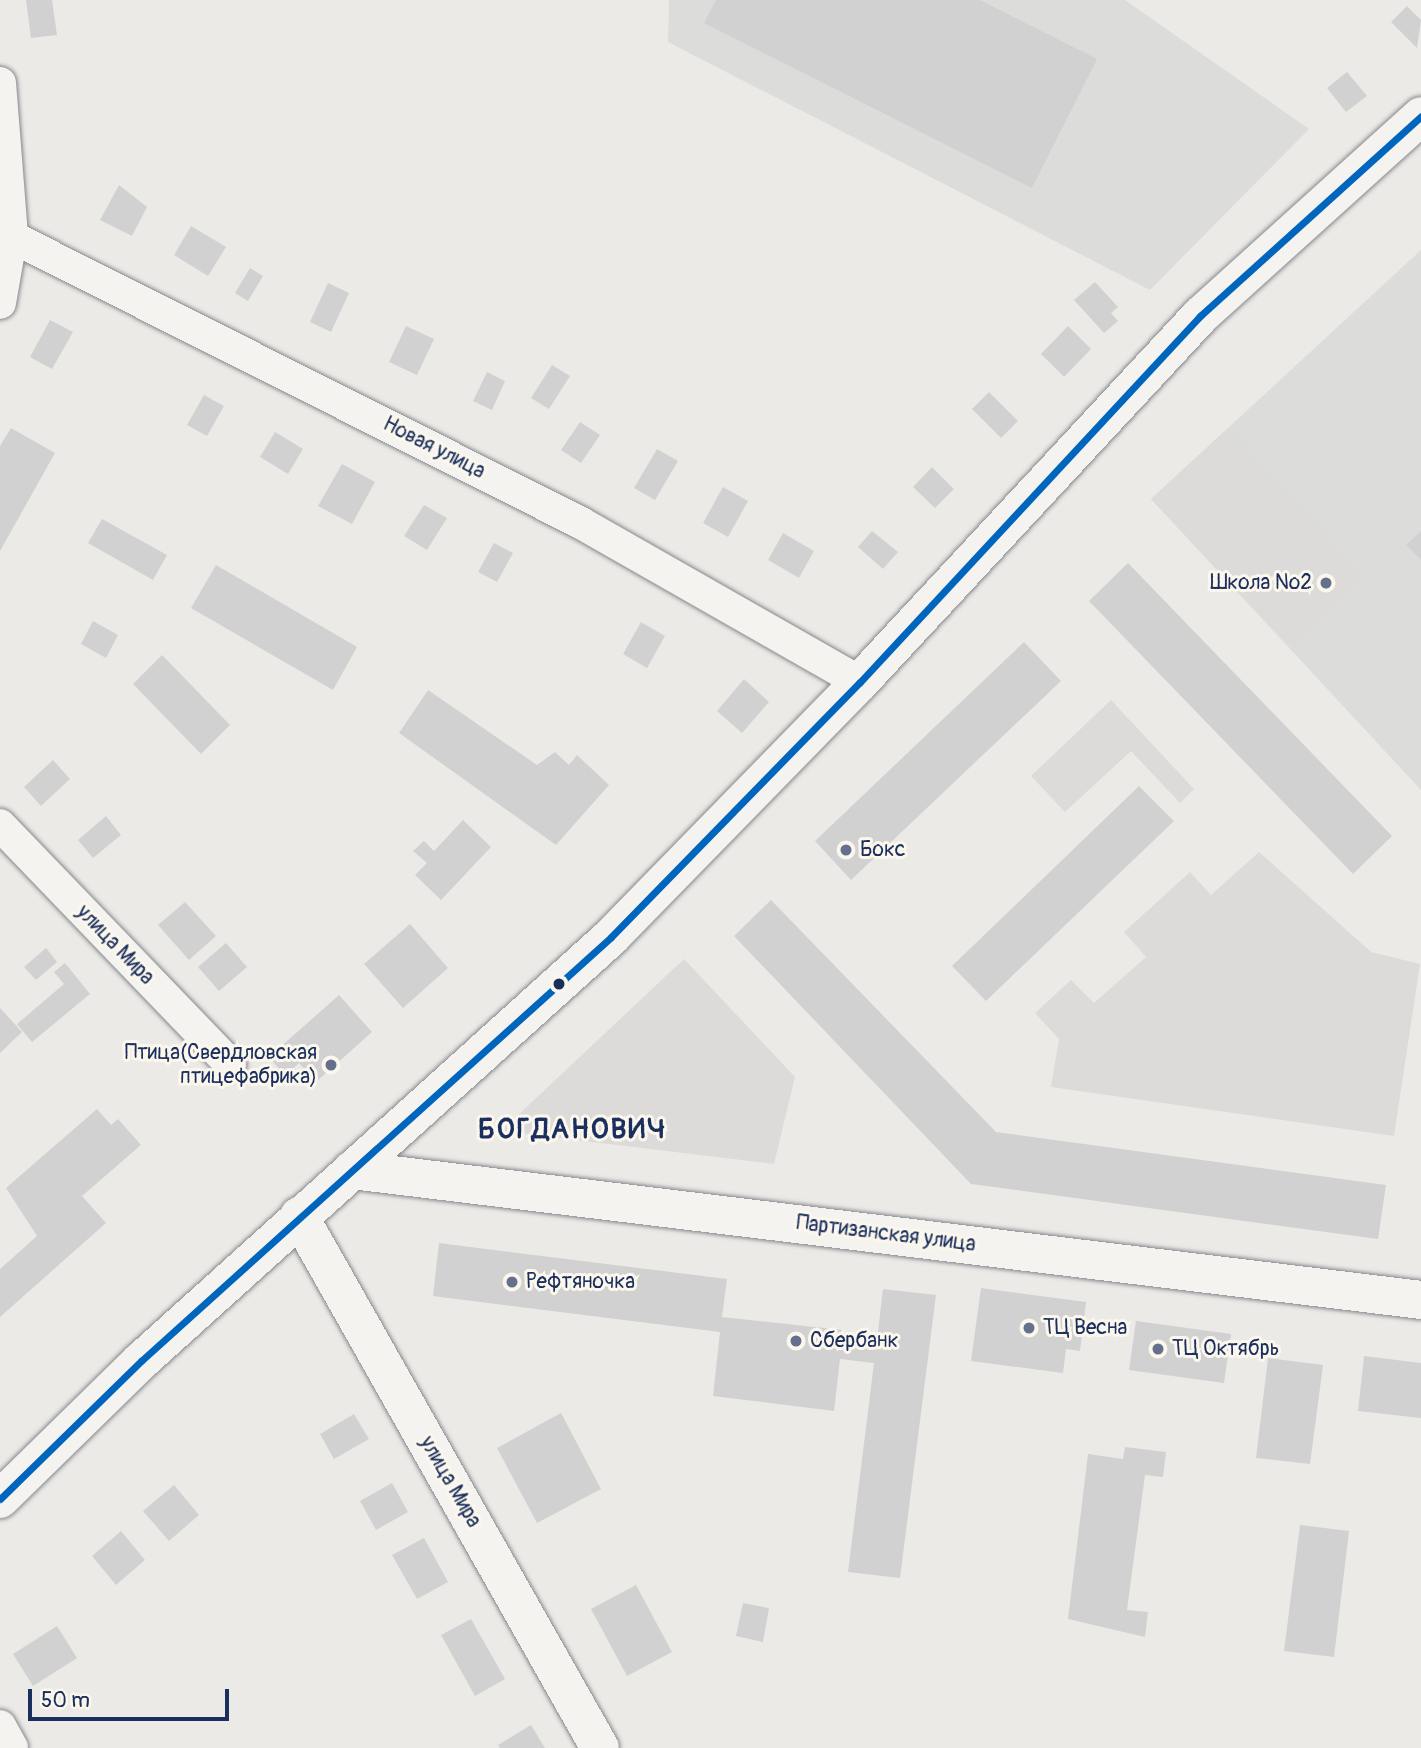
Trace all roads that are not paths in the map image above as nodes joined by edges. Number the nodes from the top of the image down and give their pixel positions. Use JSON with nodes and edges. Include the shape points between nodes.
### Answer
{"nodes":[{"id":1,"x":0,"y":83,"type":"edge"},
{"id":2,"x":1421,"y":116,"type":"edge"},
{"id":3,"x":6,"y":233,"type":"edge"},
{"id":4,"x":0,"y":303,"type":"edge"},
{"id":5,"x":860,"y":682,"type":"junction"},
{"id":6,"x":0,"y":825,"type":"edge"},
{"id":7,"x":230,"y":1064,"type":"dead end"},
{"id":8,"x":352,"y":1170,"type":"junction"},
{"id":9,"x":299,"y":1216,"type":"junction"},
{"id":10,"x":1421,"y":1300,"type":"edge"},
{"id":11,"x":0,"y":1499,"type":"edge"},
{"id":12,"x":0,"y":1726,"type":"edge"},
{"id":13,"x":12,"y":1748,"type":"edge"},
{"id":14,"x":600,"y":1748,"type":"edge"}],
"edges":[{"from":1,"to":3,"type":"street"},
{"from":2,"to":5,"type":"main road","via":[[1200,316]]},
{"from":3,"to":4,"type":"street"},
{"from":3,"to":5,"type":"street","name":"Новая улица","via":[[580,523]]},
{"from":5,"to":8,"type":"main road","via":[[611,937]]},
{"from":6,"to":7,"type":"street","name":"улица Мира"},
{"from":8,"to":9,"type":"main road"},
{"from":8,"to":10,"type":"main road","name":"Партизанская улица"},
{"from":9,"to":11,"type":"main road"},
{"from":9,"to":14,"type":"main road","name":"улица Мира"},
{"from":12,"to":13,"type":"street"}]}
